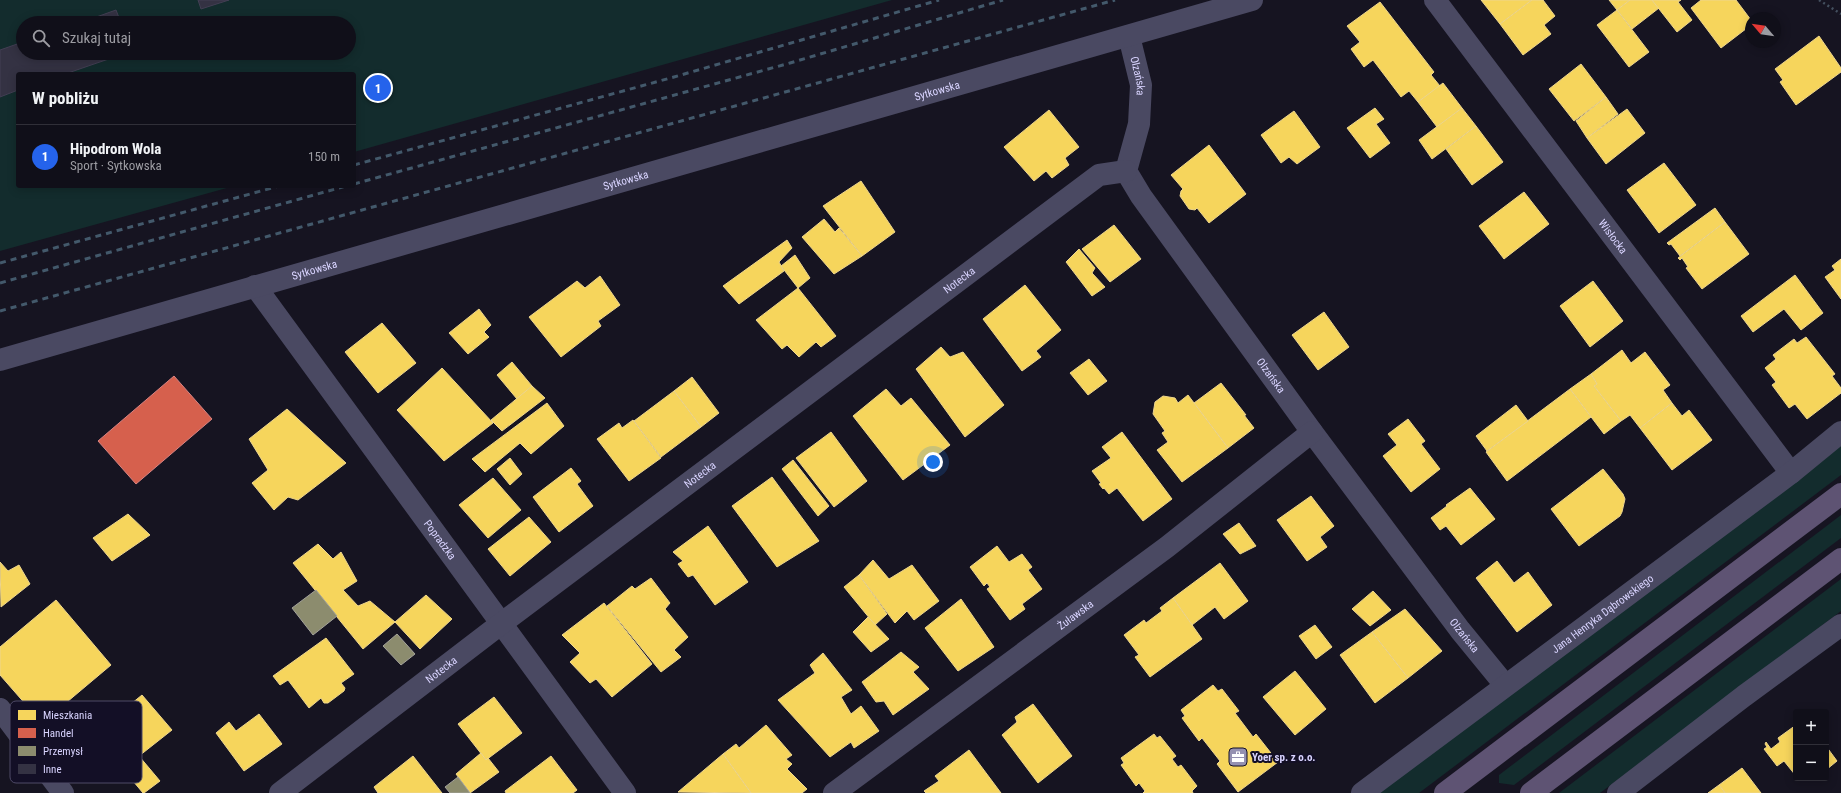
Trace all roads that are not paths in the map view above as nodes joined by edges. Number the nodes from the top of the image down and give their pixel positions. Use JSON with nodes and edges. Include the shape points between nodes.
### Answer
{"nodes":[{"id":1,"x":1252,"y":0,"type":"edge"},
{"id":2,"x":1435,"y":0,"type":"edge"},
{"id":3,"x":1129,"y":36,"type":"junction"},
{"id":4,"x":1126,"y":171,"type":"junction"},
{"id":5,"x":255,"y":286,"type":"junction"},
{"id":6,"x":0,"y":360,"type":"edge"},
{"id":7,"x":1312,"y":432,"type":"junction"},
{"id":8,"x":1841,"y":432,"type":"edge"},
{"id":9,"x":1790,"y":473,"type":"junction"},
{"id":10,"x":1841,"y":494,"type":"edge"},
{"id":11,"x":1841,"y":559,"type":"edge"},
{"id":12,"x":502,"y":623,"type":"junction"},
{"id":13,"x":1841,"y":625,"type":"edge"},
{"id":14,"x":1505,"y":685,"type":"junction"},
{"id":15,"x":0,"y":709,"type":"edge"},
{"id":16,"x":10,"y":722,"type":"edge"},
{"id":17,"x":56,"y":783,"type":"edge"},
{"id":18,"x":63,"y":793,"type":"edge"},
{"id":19,"x":280,"y":793,"type":"edge"},
{"id":20,"x":625,"y":793,"type":"edge"},
{"id":21,"x":834,"y":793,"type":"edge"},
{"id":22,"x":1362,"y":793,"type":"edge"},
{"id":23,"x":1445,"y":793,"type":"edge"},
{"id":24,"x":1531,"y":793,"type":"edge"},
{"id":25,"x":1618,"y":793,"type":"edge"}],
"edges":[{"from":1,"to":3,"type":"street","name":"Sytkowska"},
{"from":2,"to":9,"type":"street","name":"Wisłocka"},
{"from":3,"to":4,"type":"street","name":"Olzańska","via":[[1141,85],[1139,124]]},
{"from":3,"to":5,"type":"street","name":"Sytkowska"},
{"from":4,"to":7,"type":"street","name":"Olzańska","via":[[1141,196]]},
{"from":4,"to":12,"type":"street","name":"Notecka","via":[[1099,176]]},
{"from":5,"to":6,"type":"street","name":"Sytkowska"},
{"from":5,"to":12,"type":"street","name":"Popradzka"},
{"from":7,"to":14,"type":"street","name":"Olzańska","via":[[1460,630]]},
{"from":7,"to":21,"type":"street","name":"Żuławska","via":[[1167,547]]},
{"from":8,"to":9,"type":"street","name":"Jana Henryka Dąbrowskiego"},
{"from":9,"to":14,"type":"street","name":"Jana Henryka Dąbrowskiego"},
{"from":10,"to":23,"type":"main road"},
{"from":11,"to":24,"type":"main road"},
{"from":12,"to":19,"type":"street","name":"Notecka"},
{"from":12,"to":20,"type":"street","name":"Popradzka"},
{"from":13,"to":25,"type":"street"},
{"from":14,"to":22,"type":"street","name":"Jana Henryka Dąbrowskiego"},
{"from":15,"to":16,"type":"street"},
{"from":17,"to":18,"type":"street"}]}
